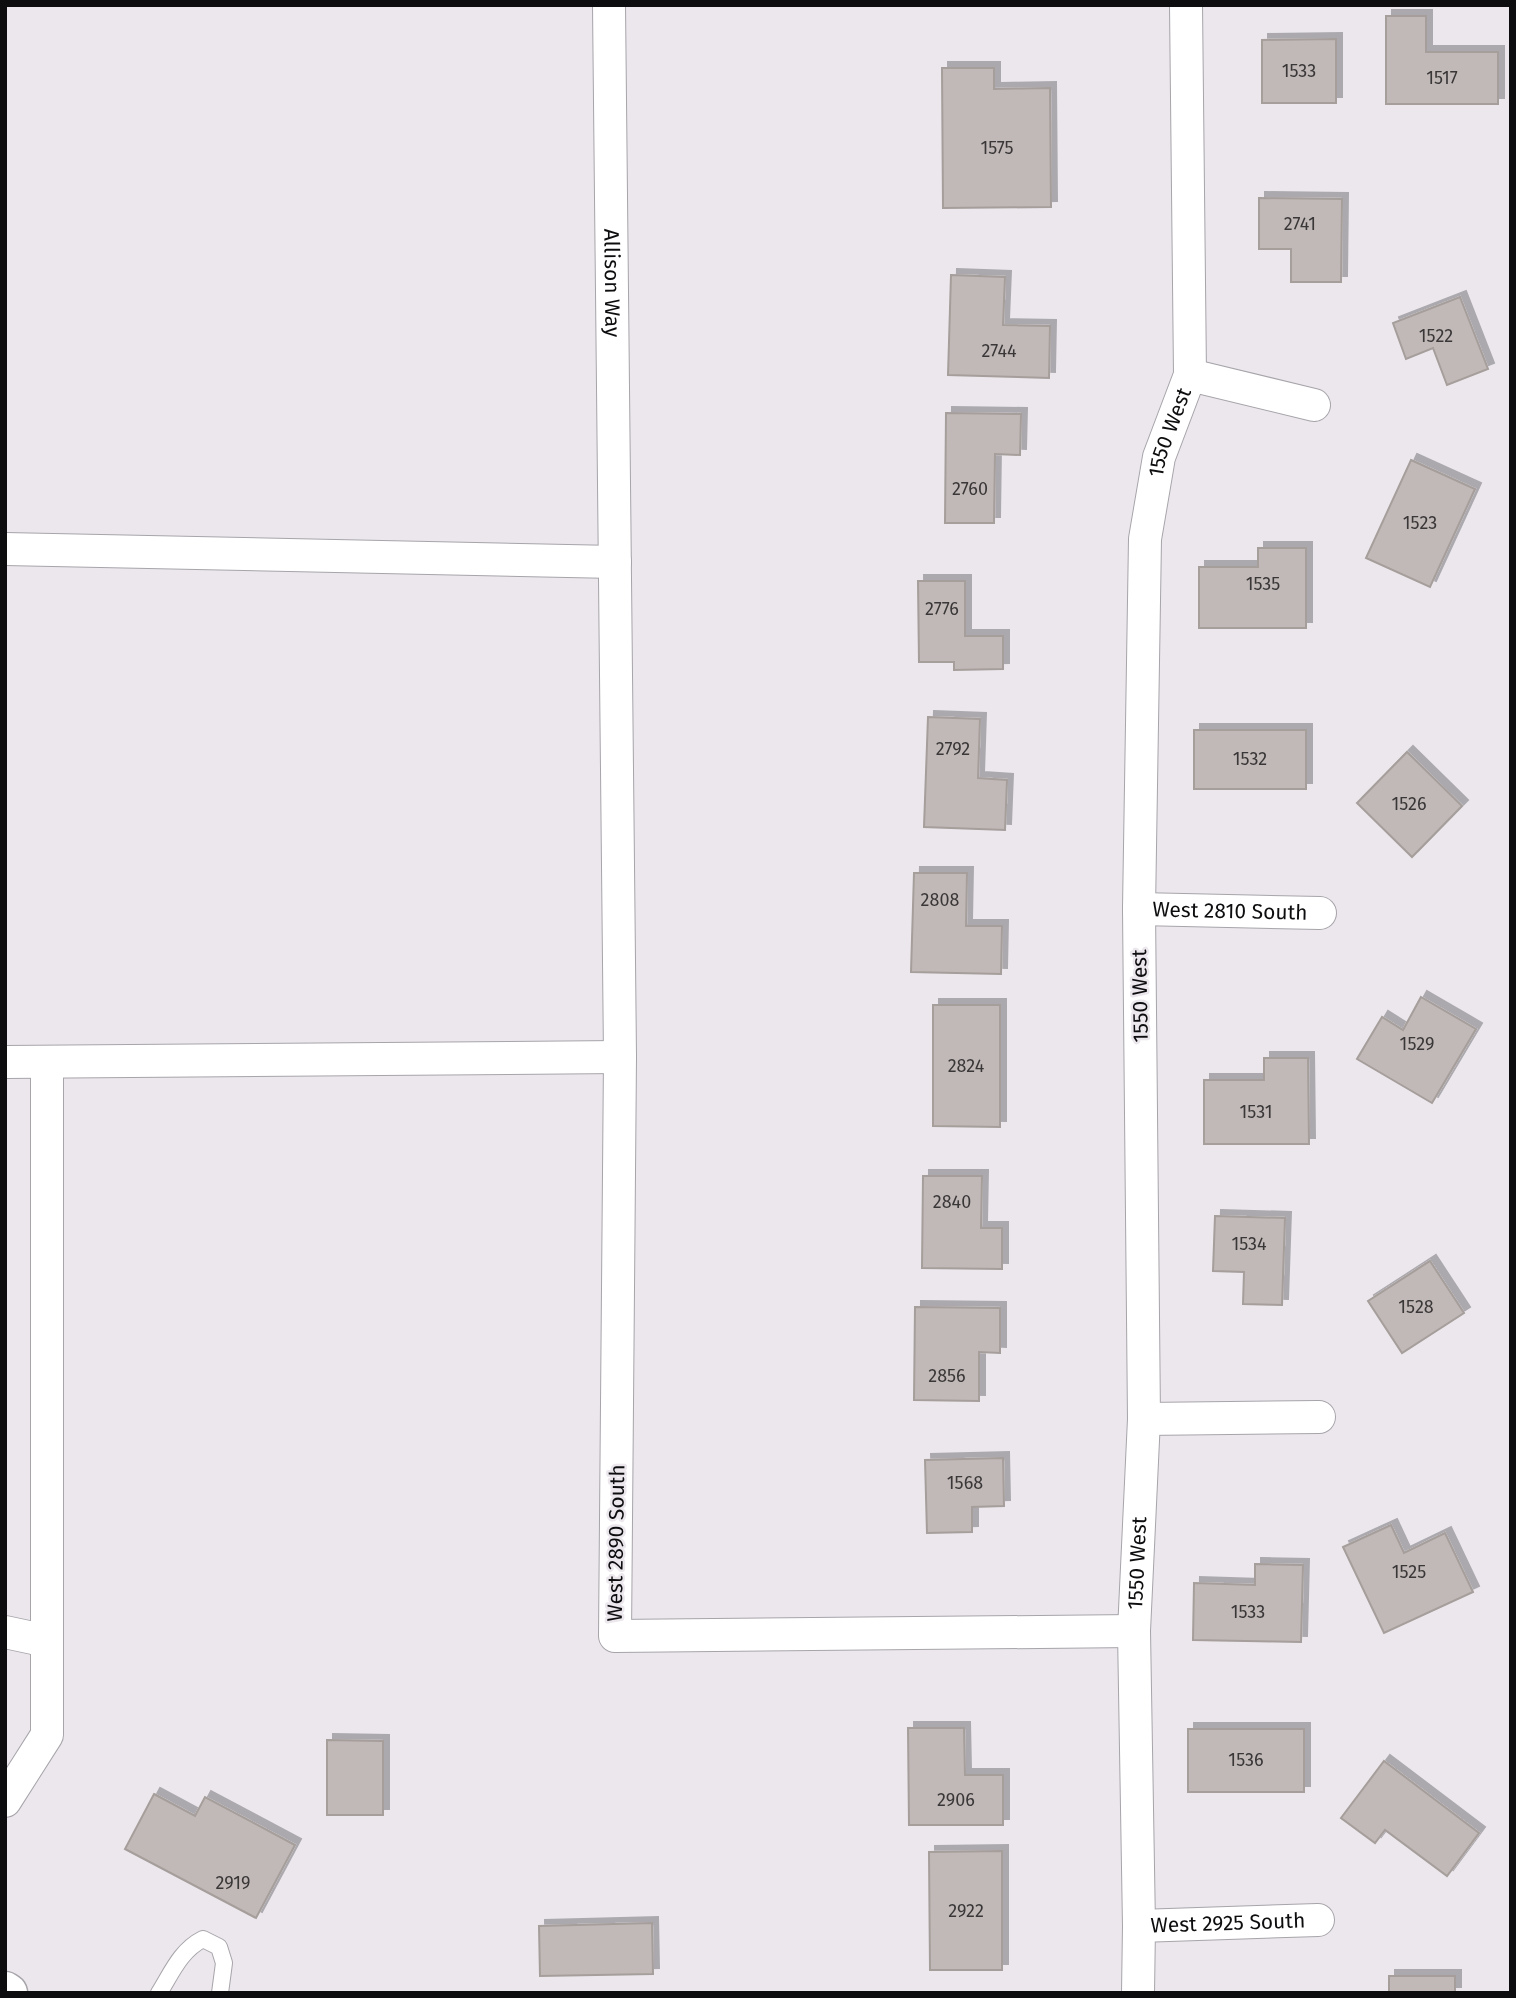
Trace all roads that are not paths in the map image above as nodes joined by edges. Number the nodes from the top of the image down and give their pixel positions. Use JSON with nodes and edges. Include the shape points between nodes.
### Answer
{"nodes":[{"id":1,"x":609,"y":5,"type":"edge"},
{"id":2,"x":1186,"y":5,"type":"edge"},
{"id":3,"x":1190,"y":375,"type":"junction"},
{"id":4,"x":1314,"y":405,"type":"dead end"},
{"id":5,"x":5,"y":550,"type":"edge"},
{"id":6,"x":615,"y":562,"type":"junction"},
{"id":7,"x":1139,"y":908,"type":"junction"},
{"id":8,"x":1320,"y":913,"type":"dead end"},
{"id":9,"x":620,"y":1056,"type":"junction"},
{"id":10,"x":5,"y":1062,"type":"edge"},
{"id":11,"x":47,"y":1062,"type":"junction"},
{"id":12,"x":1319,"y":1417,"type":"dead end"},
{"id":13,"x":1144,"y":1419,"type":"junction"},
{"id":14,"x":1134,"y":1631,"type":"junction"},
{"id":15,"x":5,"y":1632,"type":"edge"},
{"id":16,"x":47,"y":1641,"type":"junction"},
{"id":17,"x":5,"y":1801,"type":"edge"},
{"id":18,"x":1318,"y":1920,"type":"dead end"},
{"id":19,"x":1139,"y":1926,"type":"junction"},
{"id":20,"x":159,"y":1993,"type":"edge"},
{"id":21,"x":220,"y":1993,"type":"edge"},
{"id":22,"x":1138,"y":1993,"type":"edge"}],
"edges":[{"from":1,"to":6,"type":"street","name":"Allison Way"},
{"from":2,"to":3,"type":"street","name":"1550 West"},
{"from":3,"to":4,"type":"street"},
{"from":3,"to":7,"type":"street","name":"1550 West","via":[[1159,457],[1145,539]]},
{"from":5,"to":6,"type":"street"},
{"from":6,"to":9,"type":"street","name":"Allison Way"},
{"from":7,"to":8,"type":"street","name":"West 2810 South"},
{"from":7,"to":13,"type":"street","name":"1550 West"},
{"from":9,"to":11,"type":"street"},
{"from":9,"to":14,"type":"street","name":"West 2890 South","via":[[615,1636]]},
{"from":10,"to":11,"type":"street"},
{"from":11,"to":16,"type":"street"},
{"from":12,"to":13,"type":"street"},
{"from":13,"to":14,"type":"street","name":"1550 West"},
{"from":14,"to":19,"type":"street","name":"1550 West"},
{"from":15,"to":16,"type":"street"},
{"from":16,"to":17,"type":"street","via":[[47,1735]]},
{"from":18,"to":19,"type":"street","name":"West 2925 South"},
{"from":19,"to":22,"type":"street","name":"1550 West"},
{"from":20,"to":21,"type":"lane","via":[[180,1958],[203,1939],[219,1947],[224,1963]]}]}
